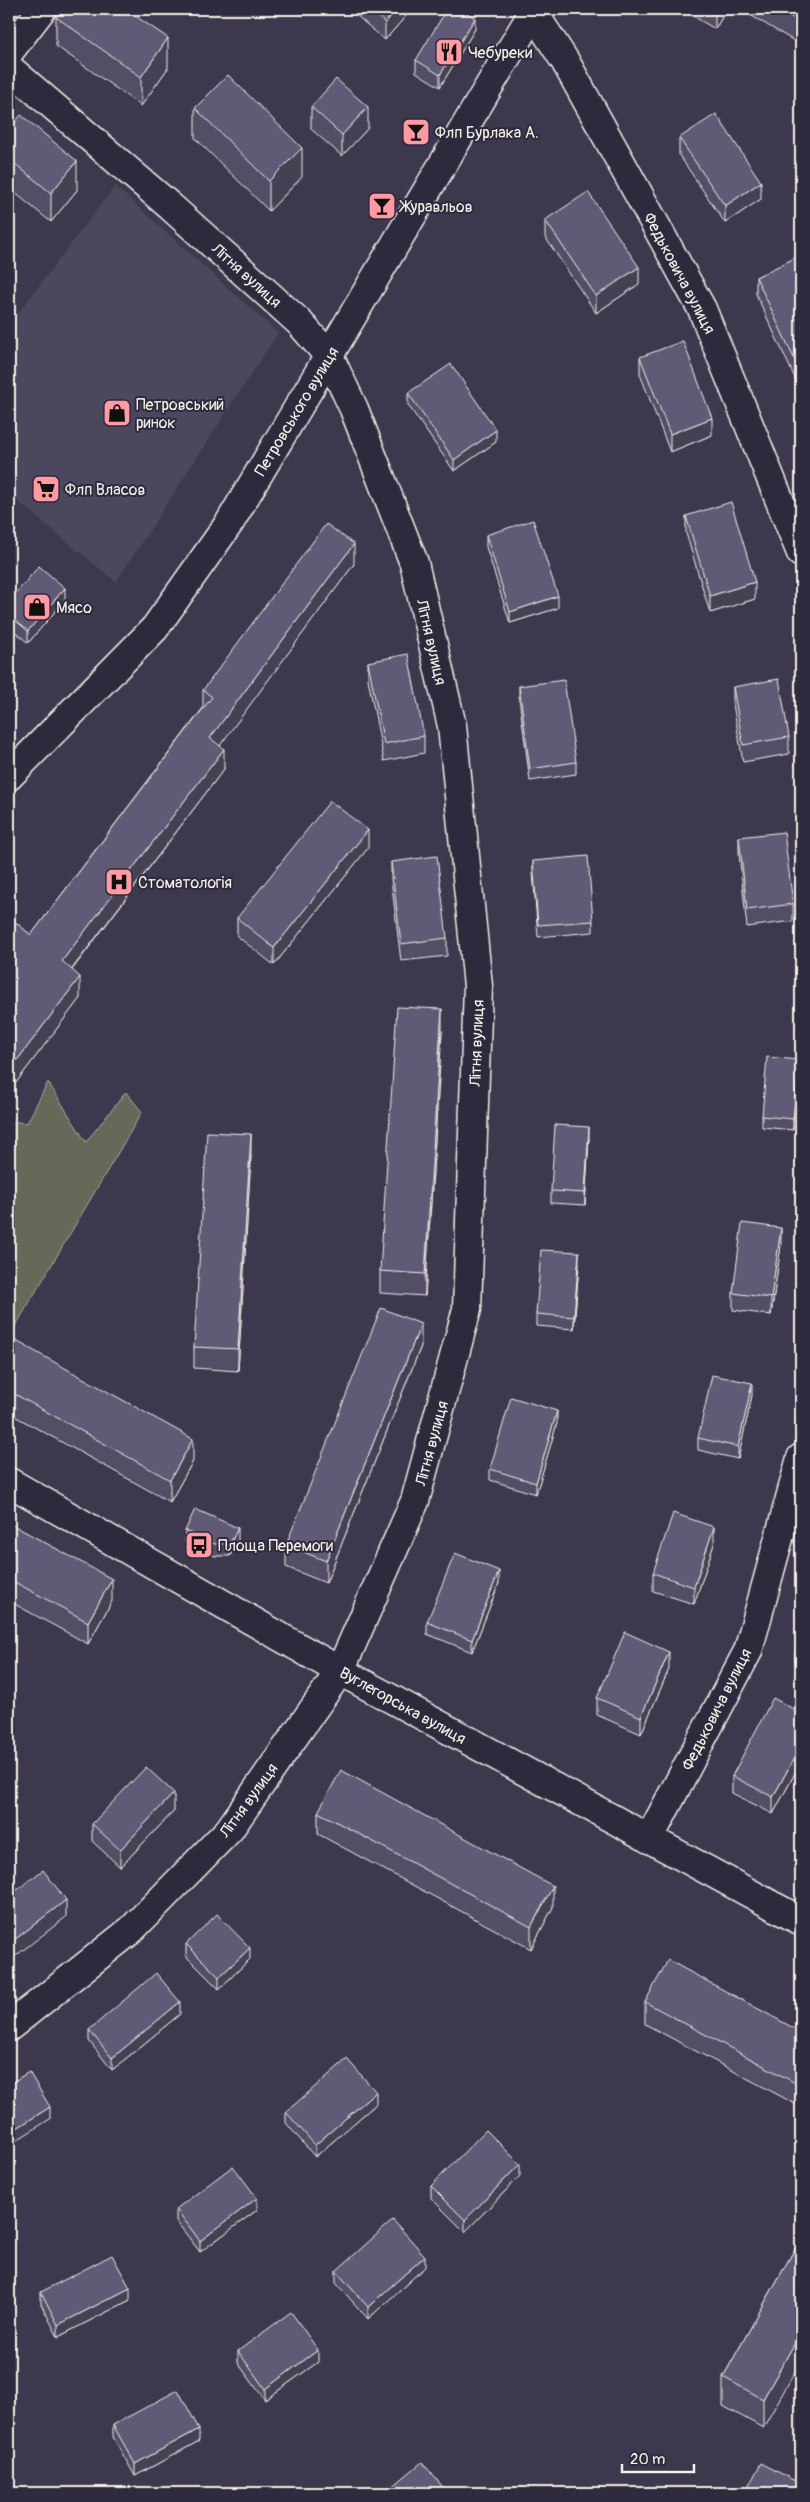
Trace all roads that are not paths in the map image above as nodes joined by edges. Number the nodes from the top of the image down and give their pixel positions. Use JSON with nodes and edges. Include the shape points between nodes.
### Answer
{"nodes":[{"id":1,"x":42,"y":9,"type":"edge"},
{"id":2,"x":532,"y":10,"type":"edge"},
{"id":3,"x":9,"y":52,"type":"edge"},
{"id":4,"x":9,"y":68,"type":"edge"},
{"id":5,"x":329,"y":356,"type":"junction"},
{"id":6,"x":801,"y":553,"type":"edge"},
{"id":7,"x":9,"y":776,"type":"edge"},
{"id":8,"x":801,"y":1458,"type":"edge"},
{"id":9,"x":9,"y":1482,"type":"edge"},
{"id":10,"x":340,"y":1671,"type":"junction"},
{"id":11,"x":649,"y":1839,"type":"junction"},
{"id":12,"x":801,"y":1921,"type":"edge"},
{"id":13,"x":9,"y":2027,"type":"edge"}],
"edges":[{"from":1,"to":3,"type":"street"},
{"from":2,"to":5,"type":"street","name":"Петровського вулиця"},
{"from":2,"to":6,"type":"street","name":"Федьковича вулиця","via":[[565,61],[702,309]]},
{"from":4,"to":5,"type":"street","name":"Літня вулиця","via":[[278,302]]},
{"from":5,"to":7,"type":"street","name":"Петровського вулиця","via":[[230,522],[155,628]]},
{"from":5,"to":10,"type":"street","name":"Літня вулиця","via":[[354,409],[414,563],[452,726],[478,986],[467,1309],[415,1501]]},
{"from":8,"to":11,"type":"street","name":"Федьковича вулиця","via":[[748,1651]]},
{"from":9,"to":10,"type":"street","name":"Вуглегорська вулиця"},
{"from":10,"to":11,"type":"street","name":"Вуглегорська вулиця"},
{"from":10,"to":13,"type":"street","name":"Літня вулиця","via":[[229,1830],[131,1930]]},
{"from":11,"to":12,"type":"street","name":"Вуглегорська вулиця"}]}
